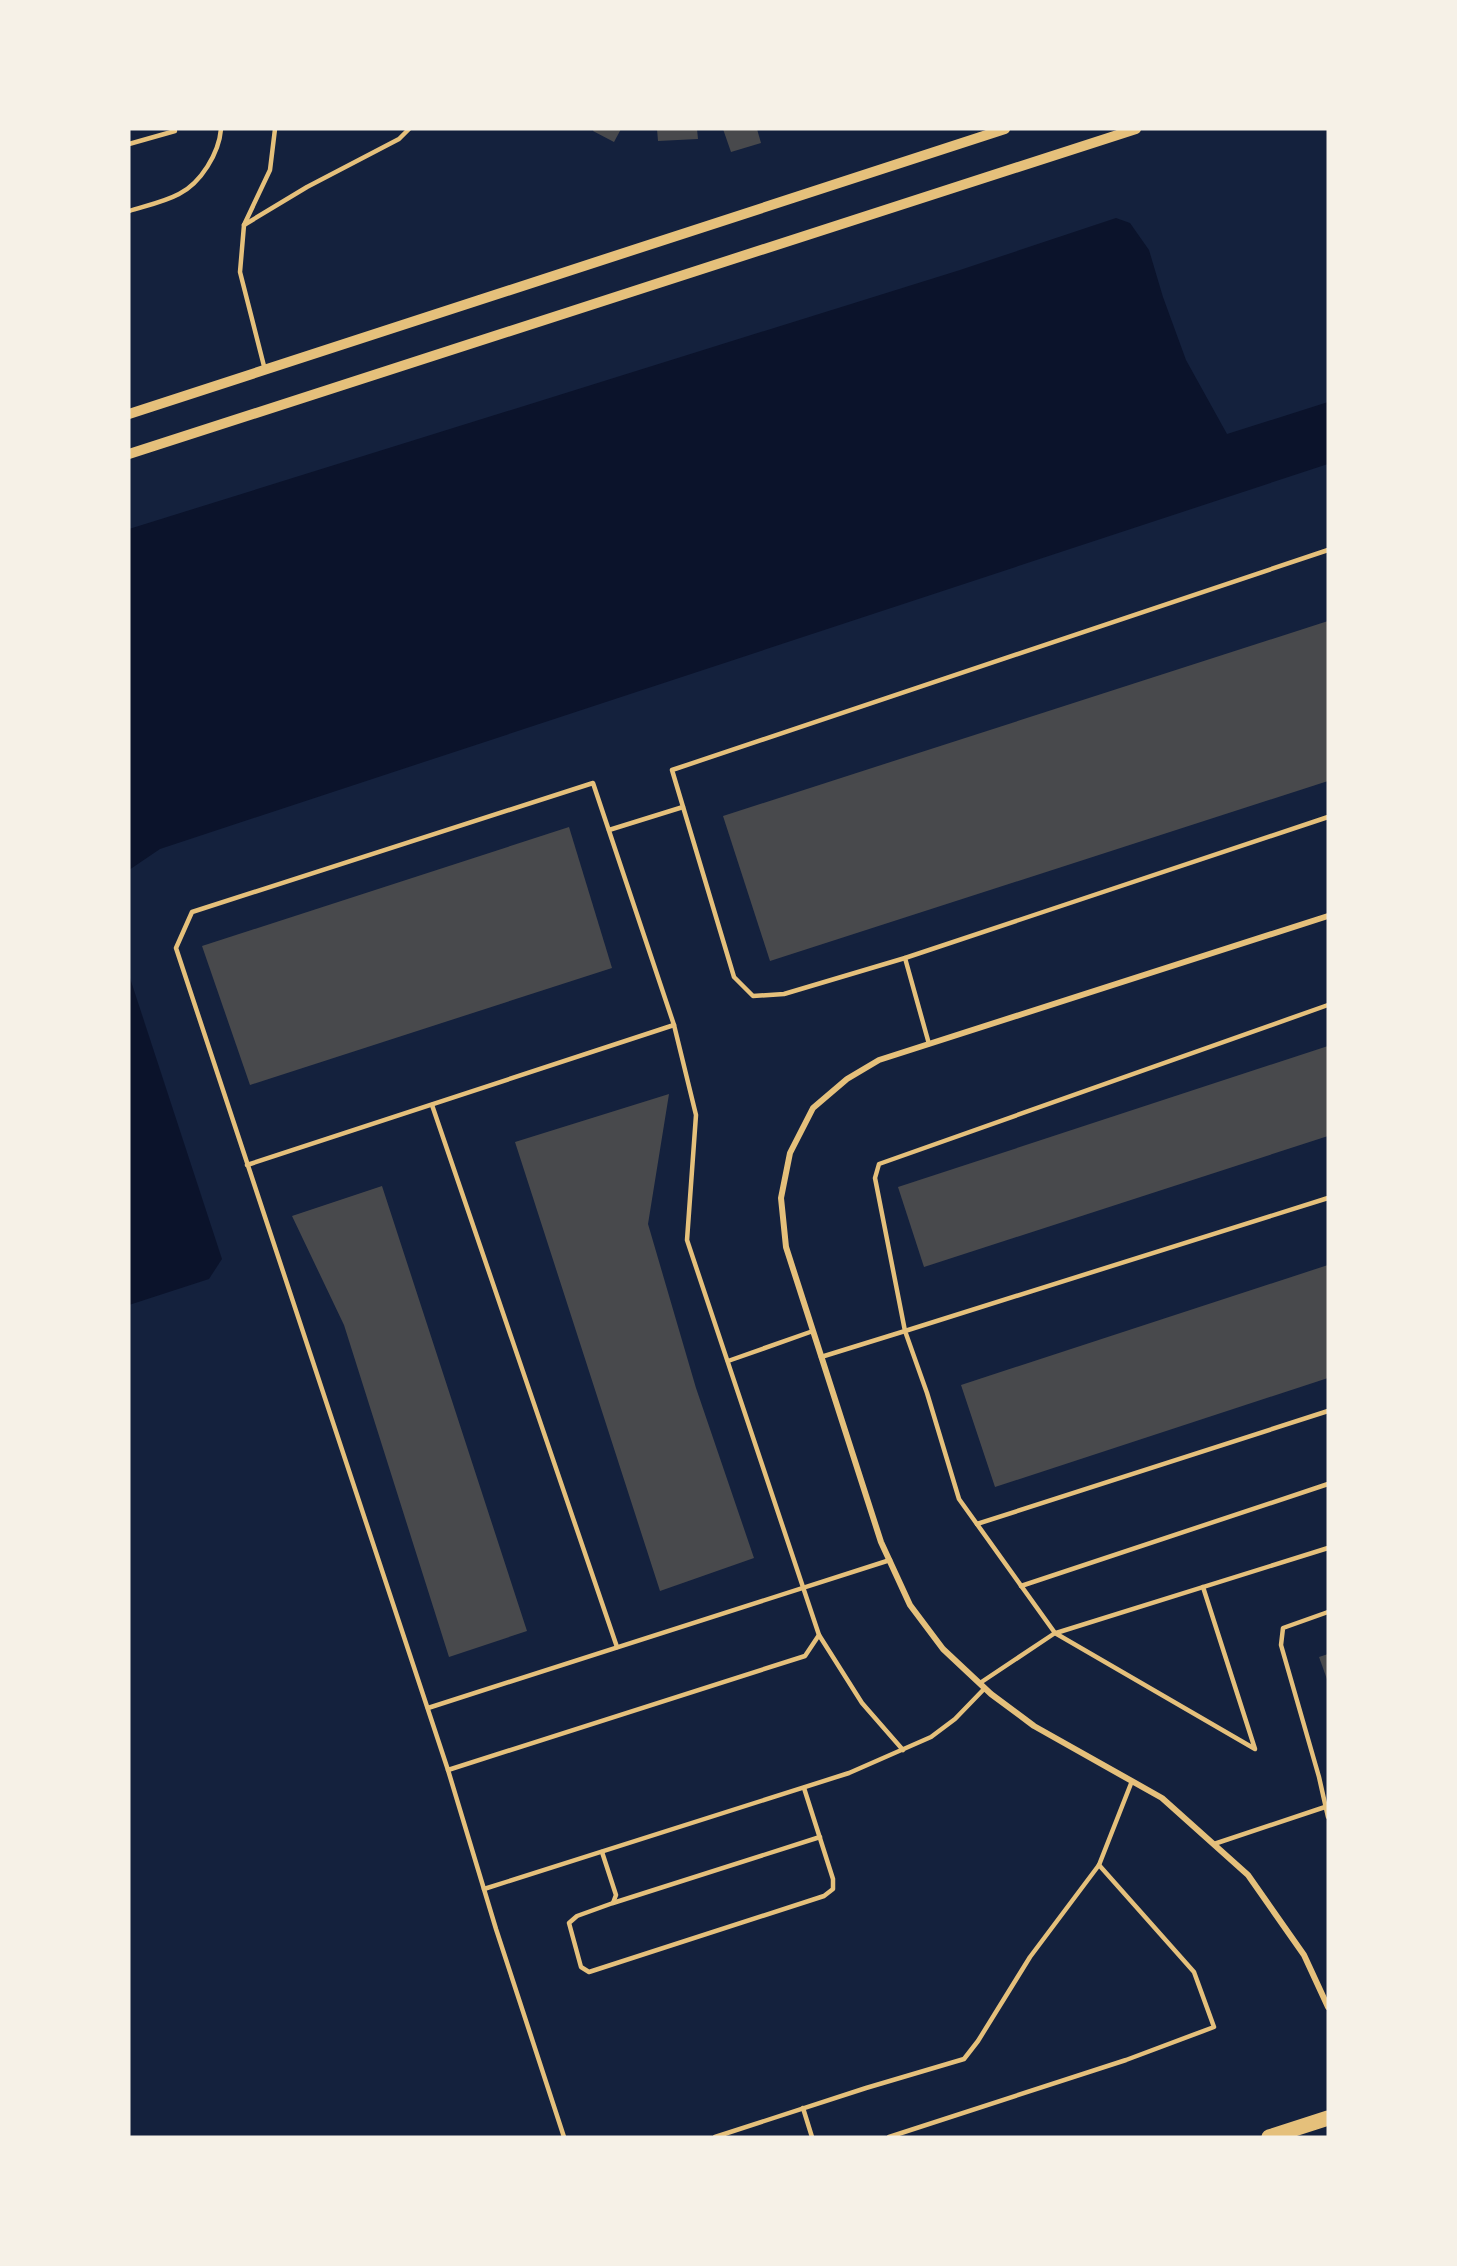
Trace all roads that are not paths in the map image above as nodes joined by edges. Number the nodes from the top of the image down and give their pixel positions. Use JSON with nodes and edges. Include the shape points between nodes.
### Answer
{"nodes":[{"id":1,"x":221,"y":129,"type":"edge"},
{"id":2,"x":275,"y":129,"type":"edge"},
{"id":3,"x":409,"y":129,"type":"edge"},
{"id":4,"x":1005,"y":129,"type":"edge"},
{"id":5,"x":1136,"y":129,"type":"edge"},
{"id":6,"x":175,"y":131,"type":"dead end"},
{"id":7,"x":129,"y":144,"type":"edge"},
{"id":8,"x":129,"y":211,"type":"edge"},
{"id":9,"x":244,"y":225,"type":"junction"},
{"id":10,"x":265,"y":370,"type":"junction"},
{"id":11,"x":129,"y":414,"type":"edge"},
{"id":12,"x":129,"y":454,"type":"edge"},
{"id":13,"x":1328,"y":550,"type":"edge"},
{"id":14,"x":682,"y":807,"type":"junction"},
{"id":15,"x":1328,"y":818,"type":"edge"},
{"id":16,"x":609,"y":830,"type":"junction"},
{"id":17,"x":1328,"y":915,"type":"edge"},
{"id":18,"x":905,"y":958,"type":"junction"},
{"id":19,"x":1328,"y":1005,"type":"edge"},
{"id":20,"x":674,"y":1025,"type":"junction"},
{"id":21,"x":929,"y":1044,"type":"junction"},
{"id":22,"x":432,"y":1105,"type":"junction"},
{"id":23,"x":247,"y":1165,"type":"junction"},
{"id":24,"x":1328,"y":1198,"type":"edge"},
{"id":25,"x":813,"y":1331,"type":"junction"},
{"id":26,"x":904,"y":1331,"type":"junction"},
{"id":27,"x":821,"y":1357,"type":"junction"},
{"id":28,"x":728,"y":1360,"type":"junction"},
{"id":29,"x":1328,"y":1411,"type":"edge"},
{"id":30,"x":1328,"y":1484,"type":"edge"},
{"id":31,"x":977,"y":1524,"type":"junction"},
{"id":32,"x":1328,"y":1548,"type":"edge"},
{"id":33,"x":890,"y":1560,"type":"junction"},
{"id":34,"x":1021,"y":1586,"type":"junction"},
{"id":35,"x":1203,"y":1587,"type":"junction"},
{"id":36,"x":804,"y":1588,"type":"junction"},
{"id":37,"x":1328,"y":1612,"type":"edge"},
{"id":38,"x":1055,"y":1633,"type":"junction"},
{"id":39,"x":819,"y":1635,"type":"junction"},
{"id":40,"x":617,"y":1647,"type":"junction"},
{"id":41,"x":982,"y":1686,"type":"junction"},
{"id":42,"x":428,"y":1708,"type":"junction"},
{"id":43,"x":903,"y":1749,"type":"junction"},
{"id":44,"x":448,"y":1770,"type":"junction"},
{"id":45,"x":1132,"y":1781,"type":"junction"},
{"id":46,"x":804,"y":1788,"type":"junction"},
{"id":47,"x":1327,"y":1806,"type":"edge"},
{"id":48,"x":1328,"y":1817,"type":"edge"},
{"id":49,"x":820,"y":1837,"type":"junction"},
{"id":50,"x":1214,"y":1844,"type":"junction"},
{"id":51,"x":602,"y":1852,"type":"junction"},
{"id":52,"x":1099,"y":1866,"type":"junction"},
{"id":53,"x":484,"y":1889,"type":"junction"},
{"id":54,"x":613,"y":1903,"type":"junction"},
{"id":55,"x":1328,"y":2007,"type":"edge"},
{"id":56,"x":803,"y":2108,"type":"junction"},
{"id":57,"x":1328,"y":2118,"type":"edge"},
{"id":58,"x":564,"y":2137,"type":"edge"},
{"id":59,"x":715,"y":2137,"type":"edge"},
{"id":60,"x":812,"y":2137,"type":"edge"},
{"id":61,"x":889,"y":2137,"type":"edge"},
{"id":62,"x":1269,"y":2137,"type":"edge"}],
"edges":[{"from":1,"to":8,"type":"lane","via":[[220,144],[205,171],[180,194]]},
{"from":2,"to":9,"type":"lane","via":[[270,170]]},
{"from":3,"to":9,"type":"lane","via":[[399,139]]},
{"from":4,"to":10,"type":"street"},
{"from":5,"to":12,"type":"street"},
{"from":6,"to":7,"type":"lane"},
{"from":9,"to":10,"type":"lane","via":[[240,272]]},
{"from":10,"to":11,"type":"street"},
{"from":13,"to":14,"type":"lane","via":[[672,771]]},
{"from":14,"to":16,"type":"lane"},
{"from":14,"to":18,"type":"lane","via":[[734,977],[753,996],[784,994]]},
{"from":15,"to":18,"type":"lane"},
{"from":16,"to":20,"type":"lane"},
{"from":16,"to":23,"type":"lane","via":[[592,783],[192,912],[176,948]]},
{"from":17,"to":21,"type":"street"},
{"from":18,"to":21,"type":"lane"},
{"from":19,"to":26,"type":"lane","via":[[879,1164],[875,1178]]},
{"from":20,"to":22,"type":"lane"},
{"from":20,"to":28,"type":"lane","via":[[696,1115],[687,1240]]},
{"from":21,"to":25,"type":"street","via":[[879,1060],[847,1079],[813,1108],[789,1153],[781,1198],[786,1247]]},
{"from":22,"to":23,"type":"lane"},
{"from":22,"to":40,"type":"lane"},
{"from":23,"to":42,"type":"lane"},
{"from":24,"to":26,"type":"lane"},
{"from":25,"to":27,"type":"street"},
{"from":25,"to":28,"type":"lane"},
{"from":26,"to":27,"type":"lane"},
{"from":26,"to":31,"type":"lane","via":[[959,1499]]},
{"from":27,"to":33,"type":"street"},
{"from":28,"to":36,"type":"lane"},
{"from":29,"to":31,"type":"lane"},
{"from":30,"to":34,"type":"lane"},
{"from":31,"to":34,"type":"lane"},
{"from":32,"to":35,"type":"lane"},
{"from":33,"to":36,"type":"lane"},
{"from":33,"to":41,"type":"street","via":[[910,1605],[944,1649]]},
{"from":34,"to":38,"type":"lane"},
{"from":35,"to":38,"type":"lane"},
{"from":35,"to":38,"type":"lane","via":[[1255,1749]]},
{"from":36,"to":39,"type":"lane"},
{"from":36,"to":40,"type":"lane"},
{"from":37,"to":47,"type":"lane","via":[[1283,1628],[1281,1645]]},
{"from":38,"to":41,"type":"lane"},
{"from":39,"to":43,"type":"lane","via":[[862,1703]]},
{"from":39,"to":44,"type":"lane","via":[[805,1656]]},
{"from":40,"to":42,"type":"lane"},
{"from":41,"to":43,"type":"lane","via":[[955,1719],[931,1737]]},
{"from":41,"to":45,"type":"street","via":[[1034,1726]]},
{"from":42,"to":44,"type":"lane"},
{"from":43,"to":46,"type":"lane"},
{"from":44,"to":53,"type":"lane"},
{"from":45,"to":50,"type":"street","via":[[1162,1798]]},
{"from":45,"to":52,"type":"lane"},
{"from":46,"to":49,"type":"lane"},
{"from":46,"to":51,"type":"lane"},
{"from":47,"to":48,"type":"lane"},
{"from":47,"to":50,"type":"lane"},
{"from":49,"to":54,"type":"lane"},
{"from":49,"to":54,"type":"lane","via":[[833,1879],[833,1889],[824,1896],[589,1972],[582,1967],[569,1923],[577,1916]]},
{"from":50,"to":55,"type":"street","via":[[1248,1875],[1304,1955]]},
{"from":51,"to":53,"type":"lane"},
{"from":51,"to":54,"type":"lane","via":[[616,1895]]},
{"from":52,"to":56,"type":"lane","via":[[1030,1957],[964,2059]]},
{"from":52,"to":61,"type":"lane","via":[[1194,1972],[1214,2027],[1126,2060]]},
{"from":53,"to":58,"type":"lane"},
{"from":56,"to":59,"type":"lane"},
{"from":56,"to":60,"type":"lane"},
{"from":57,"to":62,"type":"main road"}]}
